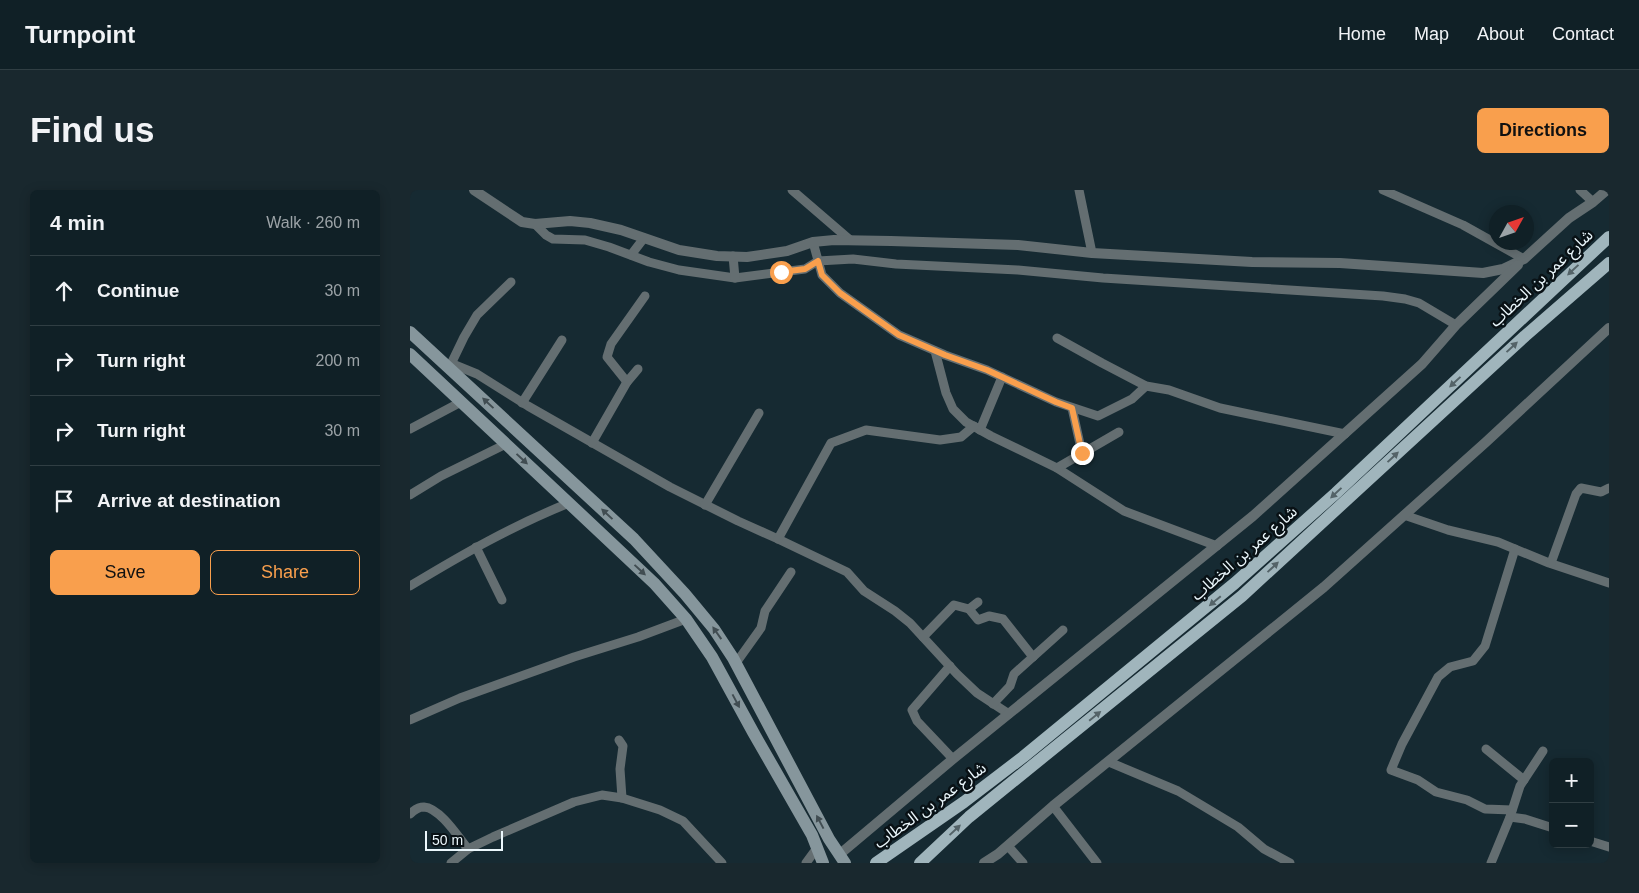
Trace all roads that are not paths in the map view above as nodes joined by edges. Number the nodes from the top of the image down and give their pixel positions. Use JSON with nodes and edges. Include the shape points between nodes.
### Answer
{"nodes":[{"id":1,"x":474,"y":190,"type":"edge"},
{"id":2,"x":792,"y":190,"type":"edge"},
{"id":3,"x":1079,"y":190,"type":"edge"},
{"id":4,"x":1383,"y":190,"type":"edge"},
{"id":5,"x":1580,"y":190,"type":"edge"},
{"id":6,"x":1607,"y":190,"type":"edge"},
{"id":7,"x":1593,"y":202,"type":"junction"},
{"id":8,"x":536,"y":224,"type":"junction"},
{"id":9,"x":1609,"y":237,"type":"edge"},
{"id":10,"x":644,"y":238,"type":"junction"},
{"id":11,"x":850,"y":240,"type":"junction"},
{"id":12,"x":813,"y":242,"type":"junction"},
{"id":13,"x":1092,"y":253,"type":"junction"},
{"id":14,"x":631,"y":255,"type":"junction"},
{"id":15,"x":733,"y":256,"type":"junction"},
{"id":16,"x":1524,"y":259,"type":"junction"},
{"id":17,"x":818,"y":261,"type":"junction"},
{"id":18,"x":1609,"y":263,"type":"edge"},
{"id":19,"x":735,"y":278,"type":"junction"},
{"id":20,"x":511,"y":282,"type":"dead end"},
{"id":21,"x":645,"y":296,"type":"dead end"},
{"id":22,"x":1456,"y":325,"type":"junction"},
{"id":23,"x":1609,"y":328,"type":"edge"},
{"id":24,"x":410,"y":332,"type":"edge"},
{"id":25,"x":1057,"y":338,"type":"dead end"},
{"id":26,"x":562,"y":340,"type":"dead end"},
{"id":27,"x":935,"y":351,"type":"junction"},
{"id":28,"x":410,"y":354,"type":"edge"},
{"id":29,"x":448,"y":364,"type":"junction"},
{"id":30,"x":638,"y":369,"type":"dead end"},
{"id":31,"x":1002,"y":376,"type":"junction"},
{"id":32,"x":627,"y":382,"type":"junction"},
{"id":33,"x":1146,"y":386,"type":"junction"},
{"id":34,"x":461,"y":402,"type":"junction"},
{"id":35,"x":522,"y":403,"type":"junction"},
{"id":36,"x":1072,"y":408,"type":"junction"},
{"id":37,"x":759,"y":413,"type":"dead end"},
{"id":38,"x":977,"y":428,"type":"junction"},
{"id":39,"x":410,"y":429,"type":"edge"},
{"id":40,"x":1119,"y":432,"type":"dead end"},
{"id":41,"x":1345,"y":434,"type":"junction"},
{"id":42,"x":592,"y":443,"type":"junction"},
{"id":43,"x":506,"y":444,"type":"junction"},
{"id":44,"x":1082,"y":453,"type":"junction"},
{"id":45,"x":1057,"y":468,"type":"junction"},
{"id":46,"x":1609,"y":488,"type":"edge"},
{"id":47,"x":410,"y":495,"type":"edge"},
{"id":48,"x":569,"y":503,"type":"junction"},
{"id":49,"x":706,"y":505,"type":"junction"},
{"id":50,"x":1404,"y":515,"type":"junction"},
{"id":51,"x":778,"y":539,"type":"junction"},
{"id":52,"x":1217,"y":546,"type":"junction"},
{"id":53,"x":476,"y":547,"type":"junction"},
{"id":54,"x":1515,"y":549,"type":"junction"},
{"id":55,"x":1551,"y":563,"type":"junction"},
{"id":56,"x":791,"y":572,"type":"dead end"},
{"id":57,"x":1609,"y":582,"type":"edge"},
{"id":58,"x":410,"y":586,"type":"edge"},
{"id":59,"x":502,"y":600,"type":"dead end"},
{"id":60,"x":978,"y":602,"type":"dead end"},
{"id":61,"x":969,"y":609,"type":"junction"},
{"id":62,"x":686,"y":619,"type":"junction"},
{"id":63,"x":1063,"y":630,"type":"dead end"},
{"id":64,"x":923,"y":637,"type":"junction"},
{"id":65,"x":1033,"y":657,"type":"junction"},
{"id":66,"x":736,"y":662,"type":"junction"},
{"id":67,"x":950,"y":666,"type":"junction"},
{"id":68,"x":993,"y":704,"type":"junction"},
{"id":69,"x":1009,"y":714,"type":"junction"},
{"id":70,"x":410,"y":720,"type":"edge"},
{"id":71,"x":619,"y":740,"type":"dead end"},
{"id":72,"x":1486,"y":749,"type":"dead end"},
{"id":73,"x":1543,"y":751,"type":"dead end"},
{"id":74,"x":953,"y":759,"type":"junction"},
{"id":75,"x":1108,"y":762,"type":"junction"},
{"id":76,"x":1524,"y":780,"type":"junction"},
{"id":77,"x":622,"y":798,"type":"junction"},
{"id":78,"x":1053,"y":806,"type":"junction"},
{"id":79,"x":410,"y":814,"type":"edge"},
{"id":80,"x":1511,"y":814,"type":"junction"},
{"id":81,"x":1549,"y":827,"type":"edge"},
{"id":82,"x":1594,"y":842,"type":"edge"},
{"id":83,"x":1008,"y":846,"type":"junction"},
{"id":84,"x":1609,"y":846,"type":"edge"},
{"id":85,"x":817,"y":848,"type":"junction"},
{"id":86,"x":468,"y":849,"type":"junction"},
{"id":87,"x":843,"y":858,"type":"edge"},
{"id":88,"x":1284,"y":861,"type":"edge"},
{"id":89,"x":451,"y":863,"type":"edge"},
{"id":90,"x":722,"y":863,"type":"edge"},
{"id":91,"x":806,"y":863,"type":"edge"},
{"id":92,"x":823,"y":863,"type":"edge"},
{"id":93,"x":876,"y":863,"type":"edge"},
{"id":94,"x":920,"y":863,"type":"edge"},
{"id":95,"x":984,"y":863,"type":"edge"},
{"id":96,"x":1023,"y":863,"type":"edge"},
{"id":97,"x":1097,"y":863,"type":"edge"},
{"id":98,"x":1491,"y":863,"type":"edge"}],
"edges":[{"from":1,"to":8,"type":"street","via":[[522,222]]},
{"from":2,"to":11,"type":"street"},
{"from":3,"to":13,"type":"street"},
{"from":4,"to":16,"type":"street","via":[[1463,225]]},
{"from":5,"to":7,"type":"street"},
{"from":6,"to":7,"type":"street"},
{"from":7,"to":16,"type":"street","via":[[1569,218]]},
{"from":8,"to":10,"type":"street","via":[[590,223]]},
{"from":8,"to":14,"type":"street","via":[[553,239],[585,240]]},
{"from":9,"to":93,"type":"main road","name":"شارع عمر بن الخطاب","one_way":true,"via":[[1236,584],[1023,757]]},
{"from":10,"to":14,"type":"street"},
{"from":10,"to":15,"type":"street","via":[[679,250]]},
{"from":11,"to":12,"type":"street"},
{"from":11,"to":13,"type":"street","via":[[1018,245]]},
{"from":12,"to":15,"type":"street","via":[[787,252]]},
{"from":12,"to":17,"type":"street"},
{"from":13,"to":16,"type":"street","via":[[1252,262],[1340,263],[1483,273],[1503,269]]},
{"from":14,"to":19,"type":"street","via":[[678,270]]},
{"from":15,"to":19,"type":"street"},
{"from":16,"to":22,"type":"street"},
{"from":17,"to":19,"type":"street","via":[[805,269]]},
{"from":17,"to":22,"type":"street","via":[[853,259],[1383,296],[1419,303]]},
{"from":17,"to":27,"type":"street","via":[[822,275],[840,293],[899,335]]},
{"from":94,"to":18,"type":"main road","name":"شارع عمر بن الخطاب","one_way":true,"via":[[969,817],[1242,596]]},
{"from":20,"to":29,"type":"street","via":[[477,315]]},
{"from":21,"to":32,"type":"street","via":[[611,344],[606,357]]},
{"from":22,"to":41,"type":"street","via":[[1422,364]]},
{"from":23,"to":50,"type":"street"},
{"from":24,"to":29,"type":"main road"},
{"from":25,"to":33,"type":"street"},
{"from":26,"to":35,"type":"street"},
{"from":27,"to":31,"type":"street"},
{"from":27,"to":38,"type":"street","via":[[953,409]]},
{"from":28,"to":34,"type":"main road"},
{"from":29,"to":35,"type":"street","via":[[476,374]]},
{"from":66,"to":29,"type":"main road","one_way":true,"via":[[708,622],[634,539]]},
{"from":30,"to":32,"type":"street"},
{"from":31,"to":36,"type":"street"},
{"from":31,"to":38,"type":"street"},
{"from":32,"to":42,"type":"street"},
{"from":33,"to":36,"type":"street","via":[[1132,399],[1098,416]]},
{"from":33,"to":41,"type":"street","via":[[1169,390],[1220,408]]},
{"from":34,"to":39,"type":"street"},
{"from":34,"to":43,"type":"main road"},
{"from":35,"to":42,"type":"street"},
{"from":36,"to":44,"type":"street"},
{"from":37,"to":49,"type":"street"},
{"from":38,"to":45,"type":"street"},
{"from":38,"to":51,"type":"street","via":[[961,437],[940,440],[866,430],[831,443]]},
{"from":40,"to":44,"type":"street"},
{"from":41,"to":52,"type":"street"},
{"from":42,"to":49,"type":"street"},
{"from":43,"to":47,"type":"street","via":[[440,476]]},
{"from":43,"to":48,"type":"main road","one_way":true},
{"from":44,"to":45,"type":"street"},
{"from":45,"to":52,"type":"street","via":[[1124,511]]},
{"from":46,"to":55,"type":"street","via":[[1601,492],[1582,488],[1576,494]]},
{"from":48,"to":53,"type":"street"},
{"from":48,"to":62,"type":"main road","one_way":true,"via":[[654,583]]},
{"from":49,"to":51,"type":"street"},
{"from":50,"to":54,"type":"street"},
{"from":50,"to":75,"type":"street","via":[[1324,587]]},
{"from":51,"to":64,"type":"street","via":[[846,572],[864,591],[895,611]]},
{"from":52,"to":69,"type":"street"},
{"from":53,"to":58,"type":"street"},
{"from":53,"to":59,"type":"street"},
{"from":54,"to":55,"type":"street"},
{"from":54,"to":80,"type":"street","via":[[1485,646],[1473,661],[1450,667],[1438,678],[1391,770],[1418,780],[1436,792],[1467,800],[1485,809]]},
{"from":55,"to":57,"type":"street"},
{"from":56,"to":66,"type":"street","via":[[765,611],[761,628]]},
{"from":60,"to":61,"type":"street"},
{"from":61,"to":64,"type":"street","via":[[954,606]]},
{"from":61,"to":65,"type":"street","via":[[978,620],[989,616],[1003,619]]},
{"from":62,"to":70,"type":"street","via":[[460,698]]},
{"from":62,"to":85,"type":"main road","one_way":true,"via":[[712,657]]},
{"from":63,"to":65,"type":"street"},
{"from":64,"to":67,"type":"street"},
{"from":65,"to":68,"type":"street","via":[[1014,674],[1010,686]]},
{"from":87,"to":66,"type":"main road","one_way":true},
{"from":67,"to":68,"type":"street"},
{"from":67,"to":74,"type":"street","via":[[912,710],[917,721]]},
{"from":68,"to":69,"type":"street"},
{"from":69,"to":74,"type":"street"},
{"from":71,"to":77,"type":"street","via":[[623,746],[620,769]]},
{"from":72,"to":76,"type":"street"},
{"from":73,"to":76,"type":"street"},
{"from":74,"to":87,"type":"street"},
{"from":75,"to":78,"type":"street"},
{"from":75,"to":88,"type":"street","via":[[1178,792],[1238,827]]},
{"from":76,"to":80,"type":"street"},
{"from":77,"to":86,"type":"street","via":[[602,795],[574,802]]},
{"from":77,"to":90,"type":"street","via":[[683,821]]},
{"from":78,"to":83,"type":"street"},
{"from":78,"to":97,"type":"street"},
{"from":79,"to":86,"type":"street","via":[[424,807],[431,809]]},
{"from":80,"to":81,"type":"street"},
{"from":80,"to":98,"type":"street"},
{"from":82,"to":84,"type":"street"},
{"from":83,"to":95,"type":"street"},
{"from":83,"to":96,"type":"street"},
{"from":85,"to":91,"type":"street"},
{"from":85,"to":92,"type":"main road"},
{"from":86,"to":89,"type":"street"}]}
